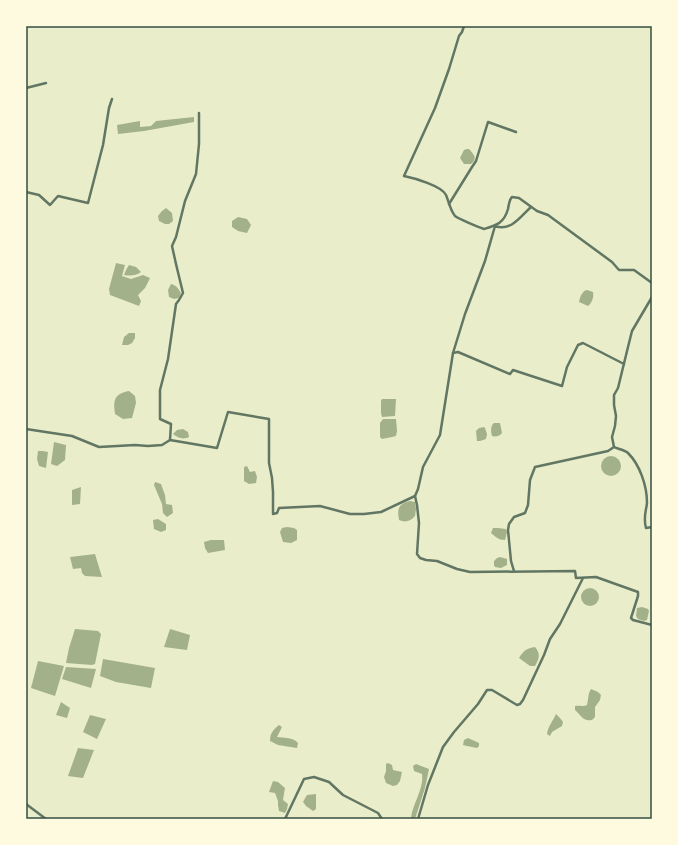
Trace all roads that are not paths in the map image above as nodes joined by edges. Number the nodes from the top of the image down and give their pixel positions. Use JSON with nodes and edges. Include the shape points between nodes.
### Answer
{"nodes":[{"id":1,"x":464,"y":26,"type":"edge"},
{"id":2,"x":46,"y":83,"type":"dead end"},
{"id":3,"x":26,"y":88,"type":"edge"},
{"id":4,"x":112,"y":99,"type":"dead end"},
{"id":5,"x":199,"y":113,"type":"dead end"},
{"id":6,"x":516,"y":132,"type":"dead end"},
{"id":7,"x":26,"y":192,"type":"edge"},
{"id":8,"x":449,"y":204,"type":"junction"},
{"id":9,"x":531,"y":206,"type":"junction"},
{"id":10,"x":495,"y":226,"type":"junction"},
{"id":11,"x":652,"y":283,"type":"edge"},
{"id":12,"x":652,"y":297,"type":"edge"},
{"id":13,"x":453,"y":353,"type":"junction"},
{"id":14,"x":624,"y":364,"type":"junction"},
{"id":15,"x":26,"y":429,"type":"edge"},
{"id":16,"x":170,"y":440,"type":"junction"},
{"id":17,"x":614,"y":447,"type":"junction"},
{"id":18,"x":415,"y":496,"type":"junction"},
{"id":19,"x":652,"y":527,"type":"edge"},
{"id":20,"x":514,"y":571,"type":"junction"},
{"id":21,"x":583,"y":578,"type":"junction"},
{"id":22,"x":652,"y":625,"type":"edge"},
{"id":23,"x":26,"y":804,"type":"edge"},
{"id":24,"x":46,"y":819,"type":"edge"},
{"id":25,"x":285,"y":819,"type":"edge"},
{"id":26,"x":382,"y":819,"type":"edge"},
{"id":27,"x":418,"y":819,"type":"edge"}],
"edges":[{"from":1,"to":8,"type":"street","via":[[434,108],[404,176],[438,188],[446,194]]},
{"from":2,"to":3,"type":"street"},
{"from":4,"to":7,"type":"street","via":[[88,203],[58,196],[50,205],[39,195]]},
{"from":5,"to":16,"type":"street","via":[[196,174],[172,246],[183,293],[176,304],[168,359],[160,390],[160,419],[171,424]]},
{"from":6,"to":8,"type":"street","via":[[488,122],[476,161]]},
{"from":8,"to":10,"type":"street","via":[[456,216],[472,224],[484,229]]},
{"from":9,"to":10,"type":"street","via":[[512,225],[501,228]]},
{"from":9,"to":10,"type":"street","via":[[520,198],[512,197],[506,215]]},
{"from":9,"to":11,"type":"street","via":[[548,215],[612,262],[619,270],[634,270]]},
{"from":10,"to":13,"type":"street","via":[[486,261]]},
{"from":12,"to":14,"type":"street","via":[[632,331]]},
{"from":13,"to":14,"type":"street","via":[[458,352],[510,374],[513,370],[562,386],[578,345],[583,343]]},
{"from":13,"to":18,"type":"street","via":[[440,435],[423,467]]},
{"from":14,"to":17,"type":"street","via":[[614,395]]},
{"from":15,"to":16,"type":"street","via":[[72,436],[99,447],[162,445]]},
{"from":16,"to":18,"type":"street","via":[[217,448],[228,412],[269,419],[273,514],[277,513],[279,508],[320,506],[350,514],[375,513]]},
{"from":17,"to":19,"type":"street","via":[[627,452],[640,470],[647,502],[644,520],[646,528]]},
{"from":17,"to":20,"type":"street","via":[[608,451],[535,467],[530,480],[525,513],[514,517],[509,524]]},
{"from":18,"to":20,"type":"street","via":[[419,523],[417,554],[420,558],[470,572]]},
{"from":20,"to":21,"type":"street","via":[[575,571],[576,578]]},
{"from":21,"to":22,"type":"street","via":[[596,577],[638,592],[631,618]]},
{"from":21,"to":27,"type":"street","via":[[550,639],[520,704],[487,690],[443,747]]},
{"from":23,"to":24,"type":"street"},
{"from":25,"to":26,"type":"street","via":[[304,779],[314,777],[328,782],[342,795],[378,813]]}]}
